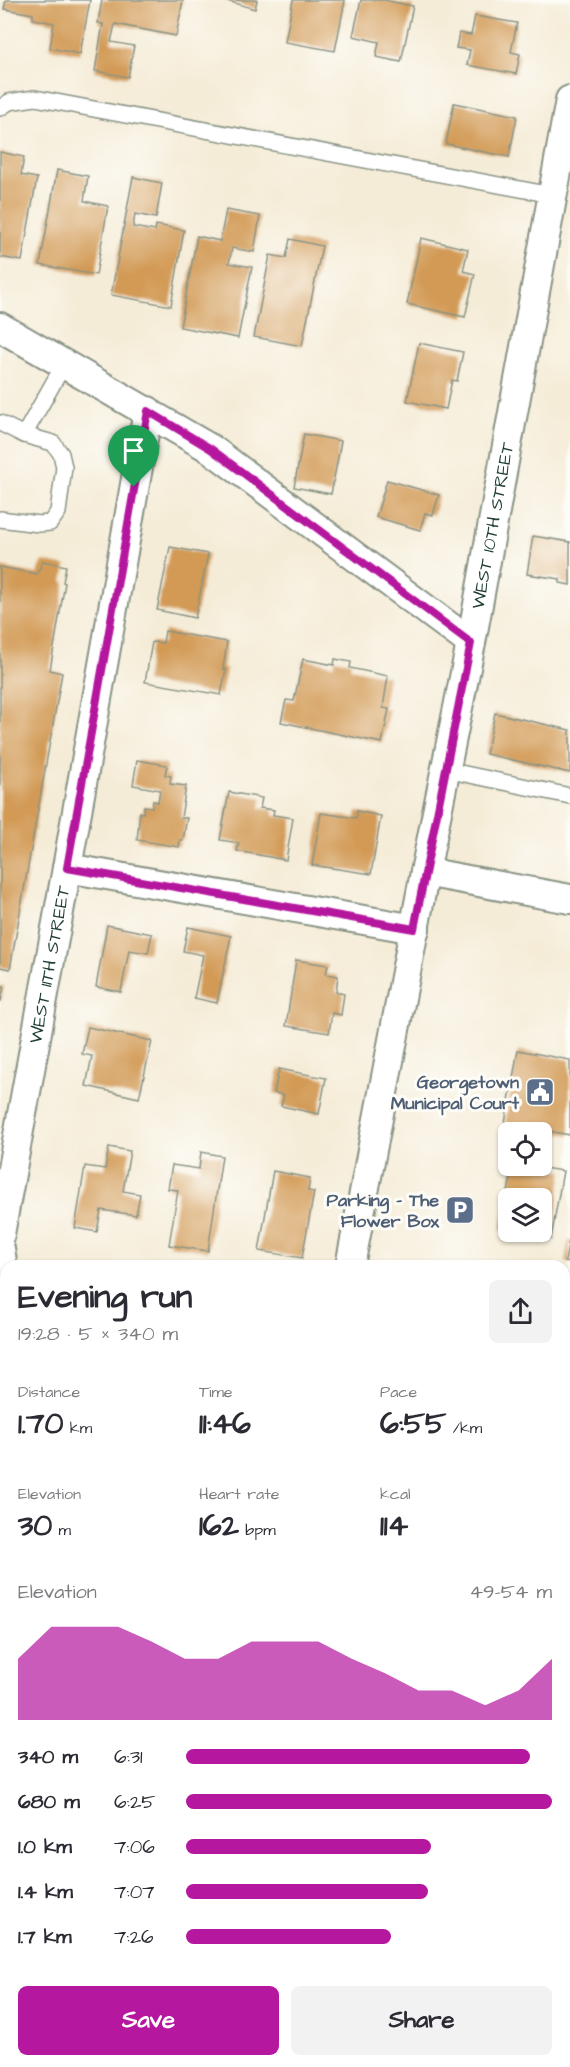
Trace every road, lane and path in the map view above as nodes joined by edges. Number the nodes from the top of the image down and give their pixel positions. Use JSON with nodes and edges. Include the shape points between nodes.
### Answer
{"nodes":[{"id":1,"x":570,"y":100,"type":"edge"},
{"id":2,"x":0,"y":108,"type":"edge"},
{"id":3,"x":552,"y":195,"type":"junction"},
{"id":4,"x":0,"y":327,"type":"edge"},
{"id":5,"x":64,"y":364,"type":"junction"},
{"id":6,"x":148,"y":411,"type":"junction"},
{"id":7,"x":0,"y":423,"type":"edge"},
{"id":8,"x":24,"y":435,"type":"junction"},
{"id":9,"x":0,"y":519,"type":"edge"},
{"id":10,"x":471,"y":643,"type":"junction"},
{"id":11,"x":446,"y":770,"type":"junction"},
{"id":12,"x":570,"y":796,"type":"edge"},
{"id":13,"x":67,"y":868,"type":"junction"},
{"id":14,"x":425,"y":872,"type":"junction"},
{"id":15,"x":570,"y":898,"type":"edge"},
{"id":16,"x":414,"y":929,"type":"junction"},
{"id":17,"x":0,"y":1234,"type":"edge"},
{"id":18,"x":351,"y":1260,"type":"edge"}],
"edges":[{"from":1,"to":3,"type":"street","name":"WEST 10TH STREET"},
{"from":2,"to":3,"type":"lane","via":[[9,102],[35,98]]},
{"from":3,"to":10,"type":"street","name":"WEST 10TH STREET"},
{"from":4,"to":5,"type":"street"},
{"from":5,"to":6,"type":"street"},
{"from":5,"to":8,"type":"lane"},
{"from":6,"to":10,"type":"street","via":[[211,449]]},
{"from":6,"to":13,"type":"street","name":"WEST 11TH STREET"},
{"from":7,"to":8,"type":"lane"},
{"from":8,"to":9,"type":"lane","via":[[53,443],[61,454],[64,467],[58,512],[50,523]]},
{"from":10,"to":11,"type":"street","name":"WEST 10TH STREET"},
{"from":11,"to":12,"type":"lane"},
{"from":11,"to":14,"type":"street","name":"WEST 10TH STREET"},
{"from":13,"to":16,"type":"street"},
{"from":13,"to":17,"type":"street","name":"WEST 11TH STREET"},
{"from":14,"to":15,"type":"street"},
{"from":14,"to":16,"type":"street","name":"WEST 10TH STREET"},
{"from":16,"to":18,"type":"street","name":"WEST 10TH STREET"}]}
